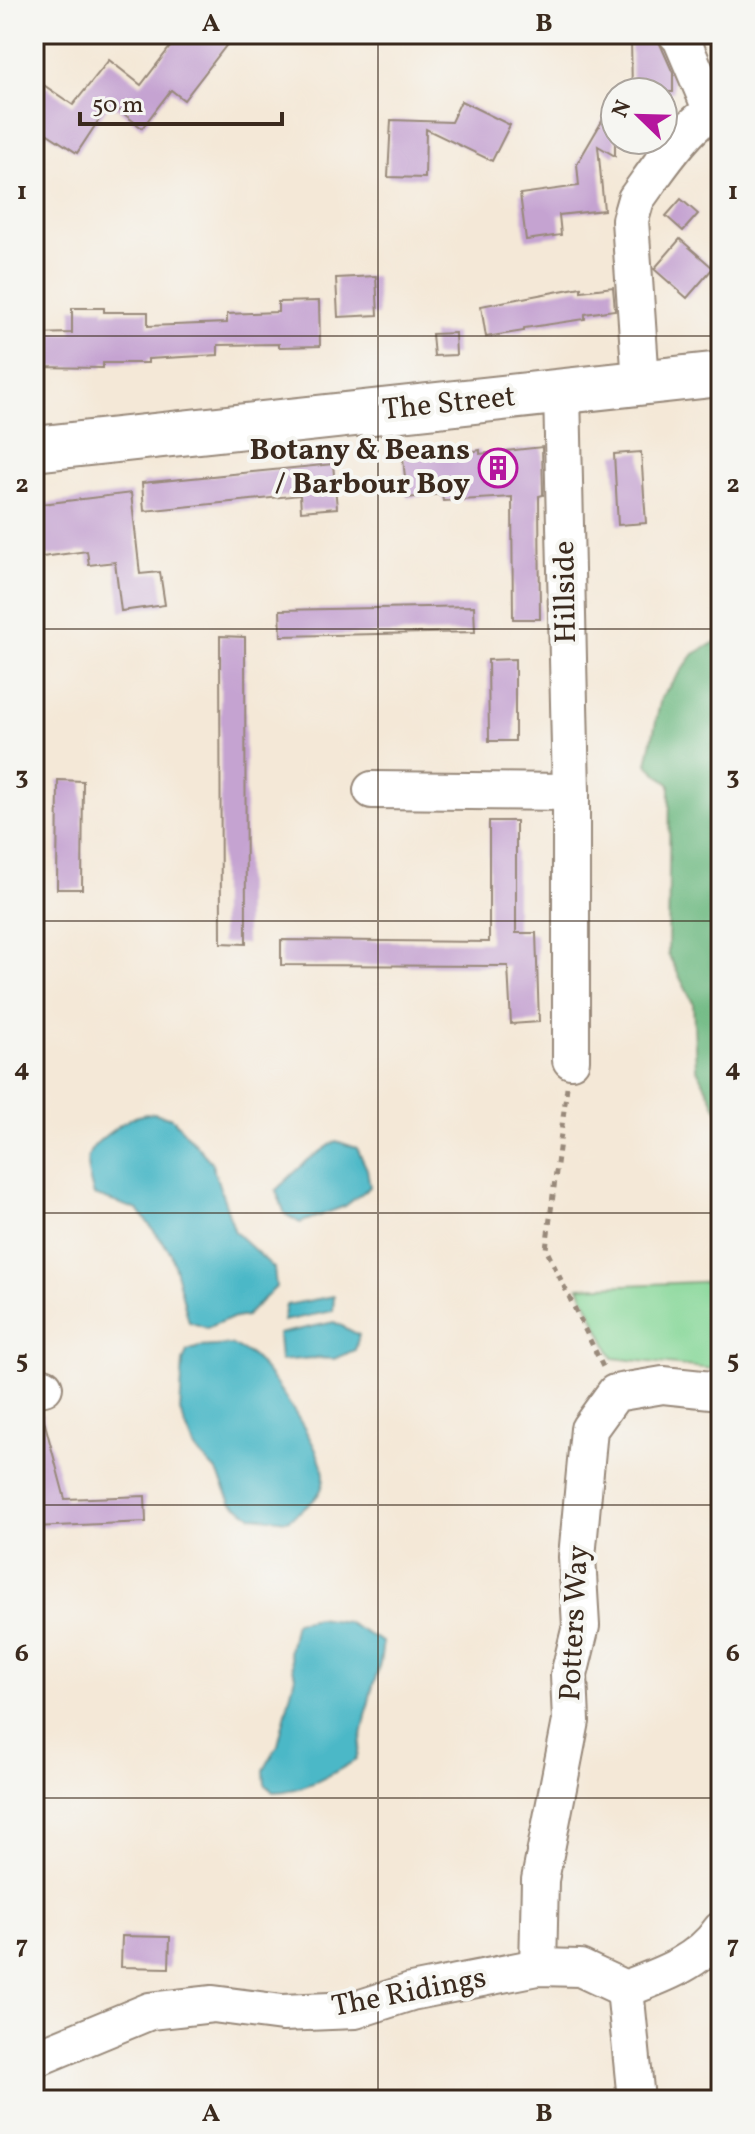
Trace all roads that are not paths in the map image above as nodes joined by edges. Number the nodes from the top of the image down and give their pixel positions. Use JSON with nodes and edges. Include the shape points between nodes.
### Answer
{"nodes":[{"id":1,"x":677,"y":34,"type":"edge"},
{"id":2,"x":716,"y":110,"type":"edge"},
{"id":3,"x":721,"y":374,"type":"edge"},
{"id":4,"x":641,"y":382,"type":"junction"},
{"id":5,"x":562,"y":392,"type":"junction"},
{"id":6,"x":34,"y":449,"type":"edge"},
{"id":7,"x":372,"y":790,"type":"dead end"},
{"id":8,"x":571,"y":792,"type":"junction"},
{"id":9,"x":571,"y":1060,"type":"road end"},
{"id":10,"x":721,"y":1391,"type":"edge"},
{"id":11,"x":721,"y":1930,"type":"edge"},
{"id":12,"x":538,"y":1967,"type":"junction"},
{"id":13,"x":625,"y":1989,"type":"junction"},
{"id":14,"x":34,"y":2059,"type":"edge"},
{"id":15,"x":636,"y":2100,"type":"edge"}],
"edges":[{"from":1,"to":2,"type":"street"},
{"from":2,"to":4,"type":"street","via":[[697,121],[631,208]]},
{"from":3,"to":4,"type":"main road","name":"The Street"},
{"from":4,"to":5,"type":"main road","name":"The Street"},
{"from":5,"to":6,"type":"main road","name":"The Street"},
{"from":5,"to":8,"type":"street","name":"Hillside"},
{"from":7,"to":8,"type":"street"},
{"from":8,"to":9,"type":"street","name":"Hillside"},
{"from":10,"to":12,"type":"street","name":"Potters Way","via":[[663,1385],[615,1393],[589,1429],[577,1557],[581,1626],[569,1675],[571,1721],[540,1880]]},
{"from":11,"to":13,"type":"street","via":[[713,1942],[668,1973]]},
{"from":12,"to":13,"type":"street","name":"The Ridings","via":[[580,1968]]},
{"from":12,"to":14,"type":"street","name":"The Ridings","via":[[411,1992],[355,2010],[282,2013],[213,2004],[150,2011]]},
{"from":13,"to":15,"type":"street"}]}
